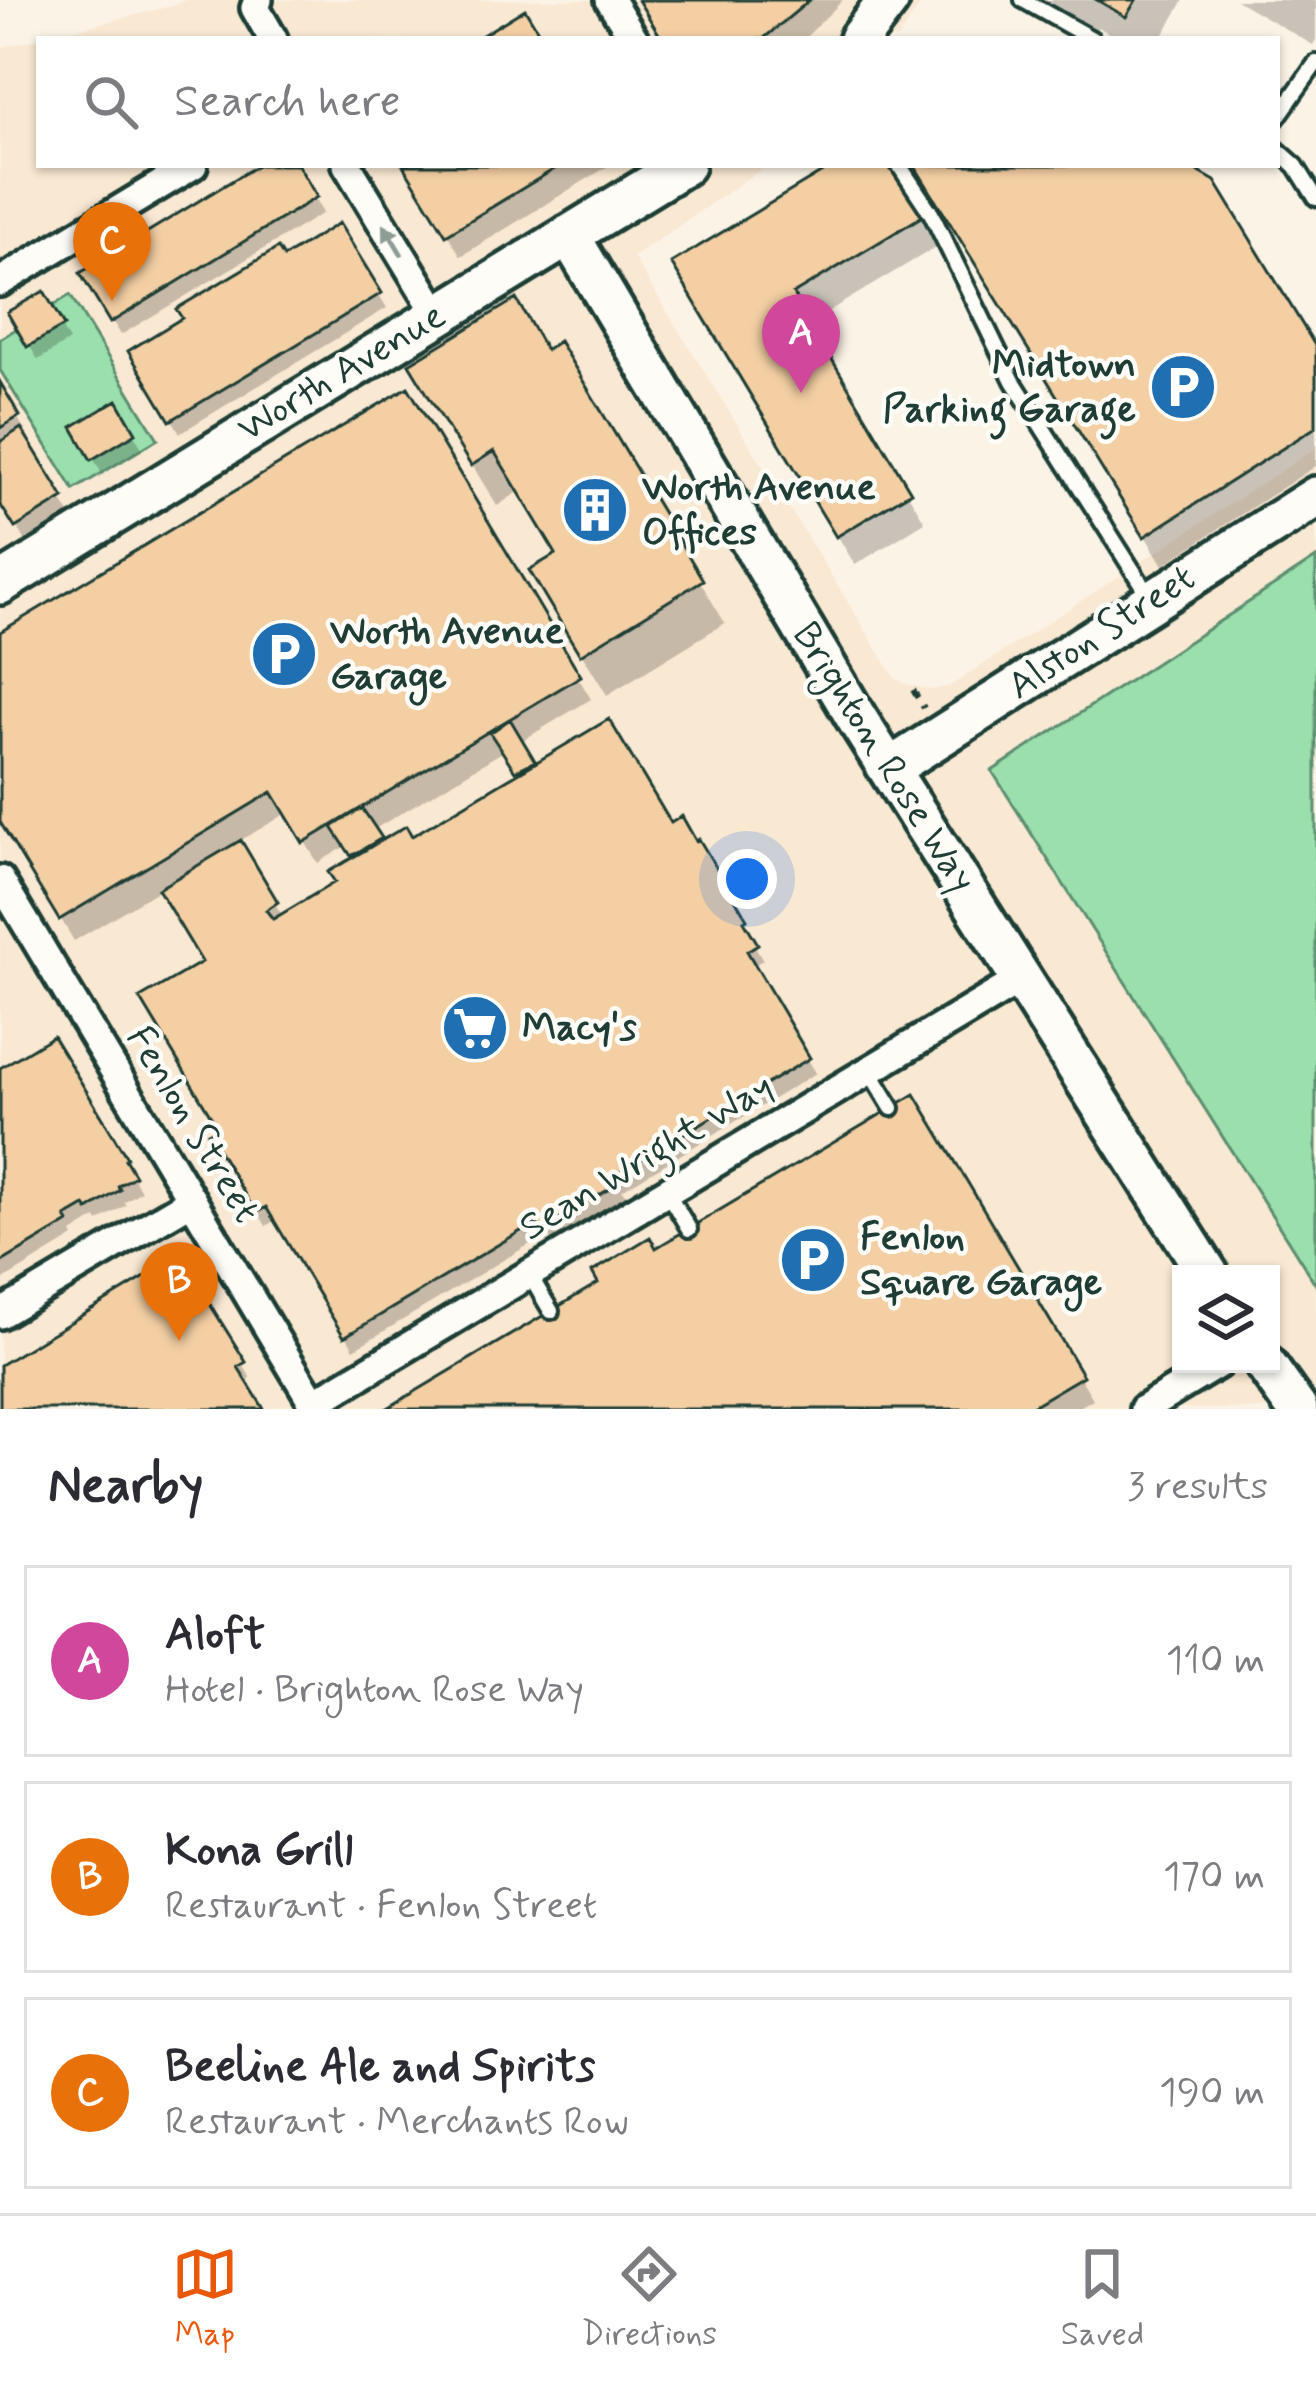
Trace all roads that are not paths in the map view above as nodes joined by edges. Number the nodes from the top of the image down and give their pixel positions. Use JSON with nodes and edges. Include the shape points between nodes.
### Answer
{"nodes":[{"id":1,"x":258,"y":0,"type":"edge"},
{"id":2,"x":610,"y":0,"type":"edge"},
{"id":3,"x":890,"y":0,"type":"edge"},
{"id":4,"x":1023,"y":0,"type":"edge"},
{"id":5,"x":271,"y":36,"type":"edge"},
{"id":6,"x":632,"y":36,"type":"edge"},
{"id":7,"x":861,"y":36,"type":"edge"},
{"id":8,"x":1087,"y":36,"type":"edge"},
{"id":9,"x":1316,"y":63,"type":"edge"},
{"id":10,"x":1280,"y":114,"type":"edge"},
{"id":11,"x":1280,"y":152,"type":"edge"},
{"id":12,"x":188,"y":168,"type":"edge"},
{"id":13,"x":349,"y":168,"type":"edge"},
{"id":14,"x":679,"y":168,"type":"edge"},
{"id":15,"x":901,"y":168,"type":"edge"},
{"id":16,"x":1316,"y":198,"type":"edge"},
{"id":17,"x":569,"y":235,"type":"junction"},
{"id":18,"x":0,"y":282,"type":"edge"},
{"id":19,"x":438,"y":315,"type":"junction"},
{"id":20,"x":1316,"y":496,"type":"edge"},
{"id":21,"x":0,"y":584,"type":"edge"},
{"id":22,"x":1152,"y":601,"type":"junction"},
{"id":23,"x":889,"y":769,"type":"junction"},
{"id":24,"x":0,"y":880,"type":"edge"},
{"id":25,"x":1021,"y":980,"type":"junction"},
{"id":26,"x":870,"y":1072,"type":"junction"},
{"id":27,"x":892,"y":1108,"type":"dead end"},
{"id":28,"x":667,"y":1192,"type":"junction"},
{"id":29,"x":192,"y":1200,"type":"junction"},
{"id":30,"x":688,"y":1229,"type":"dead end"},
{"id":31,"x":1202,"y":1265,"type":"edge"},
{"id":32,"x":529,"y":1274,"type":"junction"},
{"id":33,"x":550,"y":1311,"type":"dead end"},
{"id":34,"x":0,"y":1314,"type":"edge"},
{"id":35,"x":1203,"y":1373,"type":"edge"},
{"id":36,"x":1271,"y":1373,"type":"edge"},
{"id":37,"x":315,"y":1406,"type":"edge"},
{"id":38,"x":1144,"y":1409,"type":"edge"},
{"id":39,"x":1297,"y":1409,"type":"edge"}],
"edges":[{"from":1,"to":5,"type":"street"},
{"from":2,"to":6,"type":"street"},
{"from":3,"to":7,"type":"street"},
{"from":4,"to":8,"type":"lane"},
{"from":9,"to":10,"type":"lane"},
{"from":11,"to":16,"type":"lane"},
{"from":12,"to":18,"type":"street"},
{"from":19,"to":13,"type":"street","one_way":true},
{"from":14,"to":17,"type":"street","name":"Worth Avenue"},
{"from":15,"to":22,"type":"lane","via":[[1013,381]]},
{"from":17,"to":19,"type":"street","name":"Worth Avenue"},
{"from":17,"to":23,"type":"street","name":"Brighton Rose Way"},
{"from":19,"to":21,"type":"street","name":"Worth Avenue"},
{"from":20,"to":22,"type":"street","name":"Alston Street"},
{"from":22,"to":23,"type":"street","name":"Alston Street"},
{"from":23,"to":25,"type":"street","name":"Brighton Rose Way"},
{"from":24,"to":29,"type":"street","name":"Fenlon Street"},
{"from":25,"to":26,"type":"street","name":"Sean Wright Way"},
{"from":25,"to":31,"type":"street","name":"Brighton Rose Way"},
{"from":26,"to":27,"type":"lane"},
{"from":26,"to":28,"type":"street","name":"Sean Wright Way"},
{"from":28,"to":30,"type":"lane"},
{"from":28,"to":32,"type":"street","name":"Sean Wright Way"},
{"from":29,"to":34,"type":"street"},
{"from":29,"to":37,"type":"street","name":"Fenlon Street"},
{"from":32,"to":33,"type":"lane"},
{"from":32,"to":37,"type":"street","name":"Sean Wright Way"},
{"from":35,"to":38,"type":"street"},
{"from":36,"to":39,"type":"street"}]}
